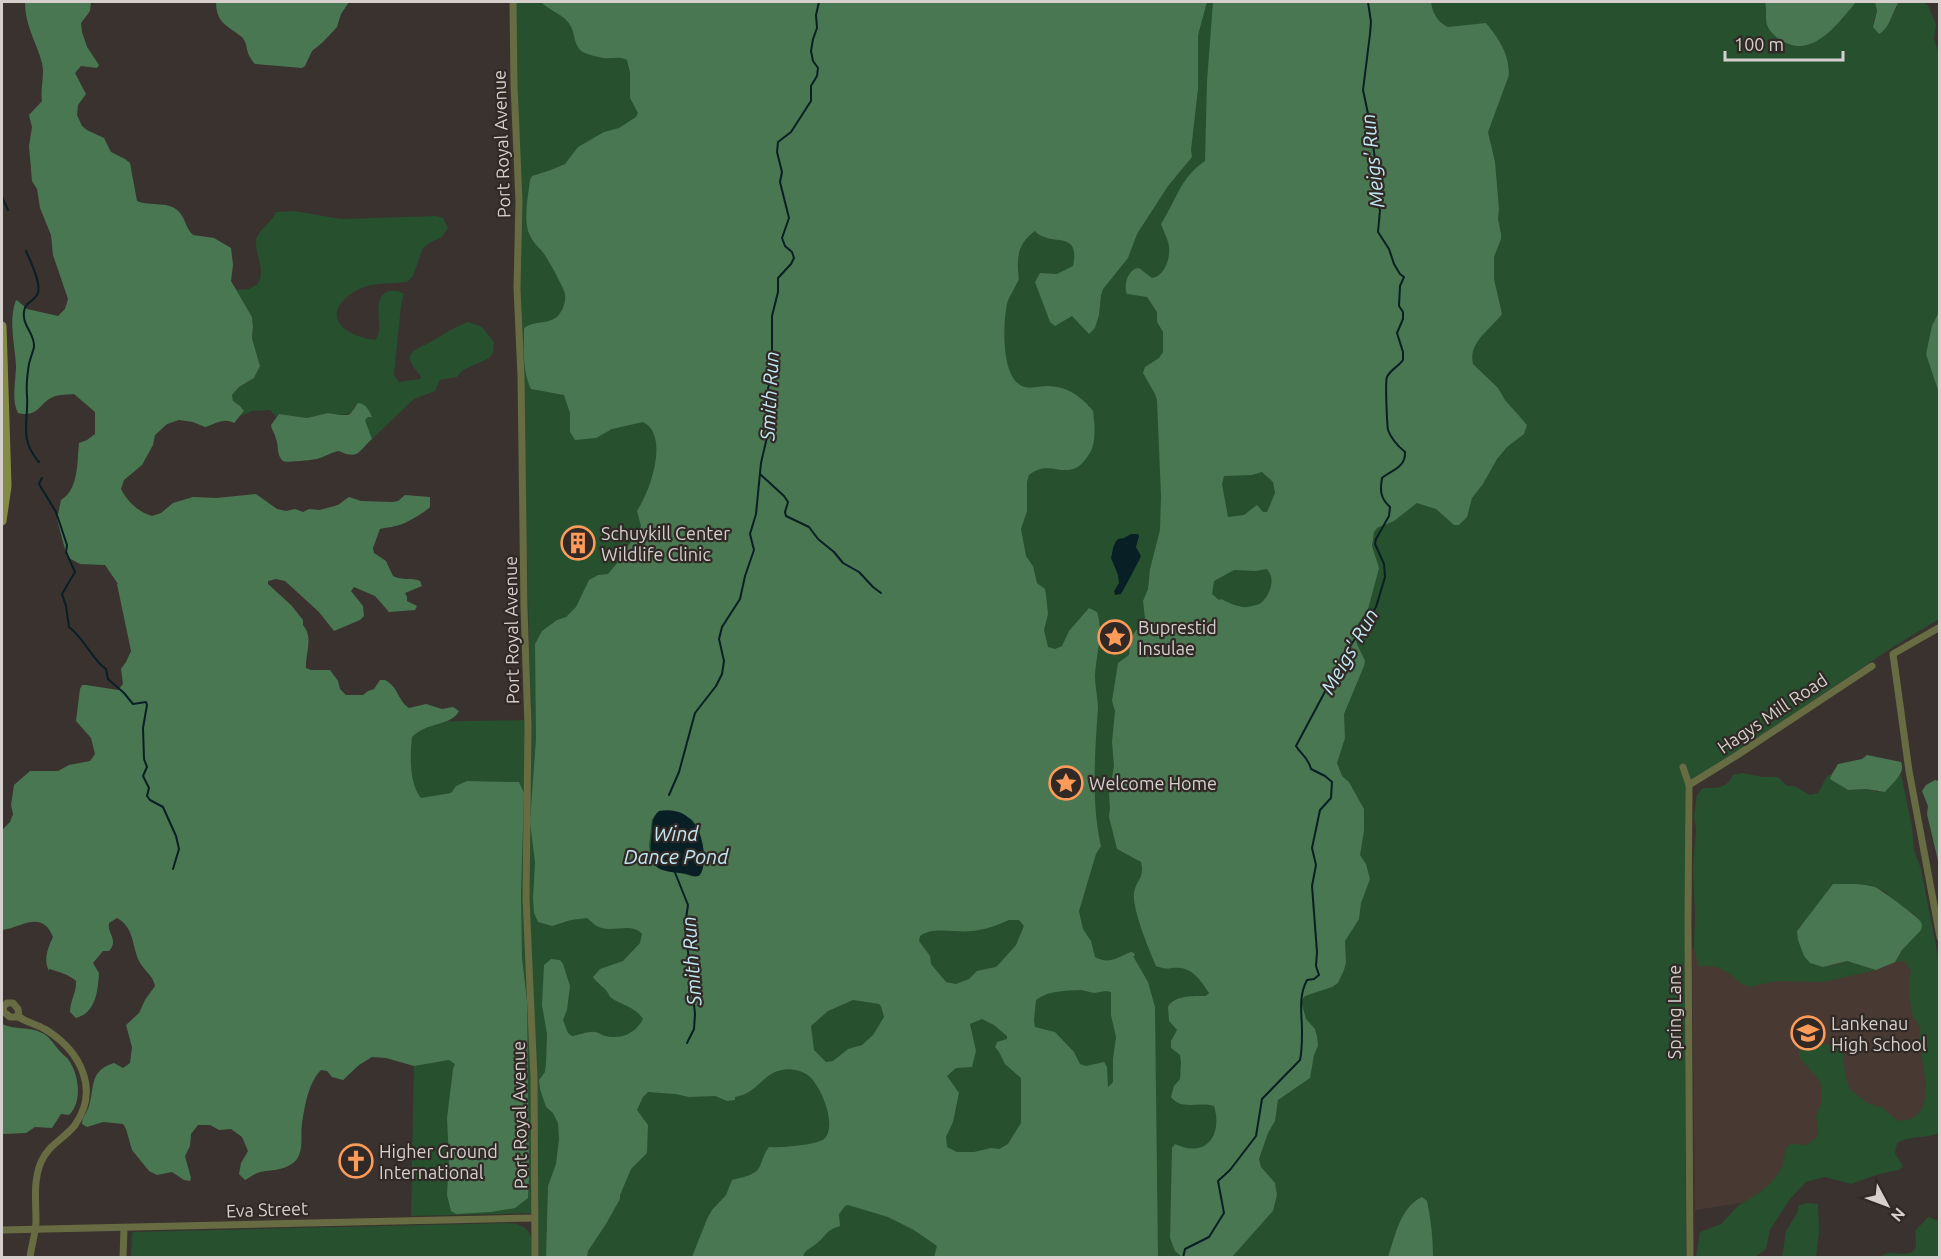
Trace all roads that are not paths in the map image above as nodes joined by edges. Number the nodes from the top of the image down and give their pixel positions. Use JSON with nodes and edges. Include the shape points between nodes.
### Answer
{"nodes":[{"id":1,"x":513,"y":2,"type":"edge"},
{"id":2,"x":2,"y":326,"type":"edge"},
{"id":3,"x":2,"y":521,"type":"edge"},
{"id":4,"x":1940,"y":627,"type":"edge"},
{"id":5,"x":1872,"y":666,"type":"dead end"},
{"id":6,"x":1683,"y":767,"type":"dead end"},
{"id":7,"x":1689,"y":785,"type":"junction"},
{"id":8,"x":1940,"y":937,"type":"edge"},
{"id":9,"x":19,"y":1017,"type":"dead end"},
{"id":10,"x":534,"y":1218,"type":"junction"},
{"id":11,"x":124,"y":1228,"type":"junction"},
{"id":12,"x":2,"y":1230,"type":"edge"},
{"id":13,"x":34,"y":1230,"type":"junction"},
{"id":14,"x":30,"y":1257,"type":"edge"},
{"id":15,"x":123,"y":1257,"type":"edge"},
{"id":16,"x":535,"y":1257,"type":"edge"},
{"id":17,"x":1690,"y":1257,"type":"edge"}],
"edges":[{"from":1,"to":10,"type":"street","name":"Port Royal Avenue"},
{"from":2,"to":3,"type":"main road","via":[[7,483]]},
{"from":4,"to":8,"type":"street","via":[[1893,654],[1909,771]]},
{"from":5,"to":7,"type":"street","name":"Hagys Mill Road"},
{"from":6,"to":7,"type":"street","name":"Spring Lane"},
{"from":7,"to":17,"type":"street","name":"Spring Lane"},
{"from":9,"to":13,"type":"street","via":[[65,1044],[79,1060],[85,1077],[86,1095],[79,1118],[50,1148],[39,1166]]},
{"from":10,"to":11,"type":"street","name":"Eva Street"},
{"from":10,"to":16,"type":"street","name":"Port Royal Avenue"},
{"from":11,"to":13,"type":"street","name":"Eva Street"},
{"from":11,"to":15,"type":"street"},
{"from":12,"to":13,"type":"street","name":"Eva Street"},
{"from":13,"to":14,"type":"street"}]}
